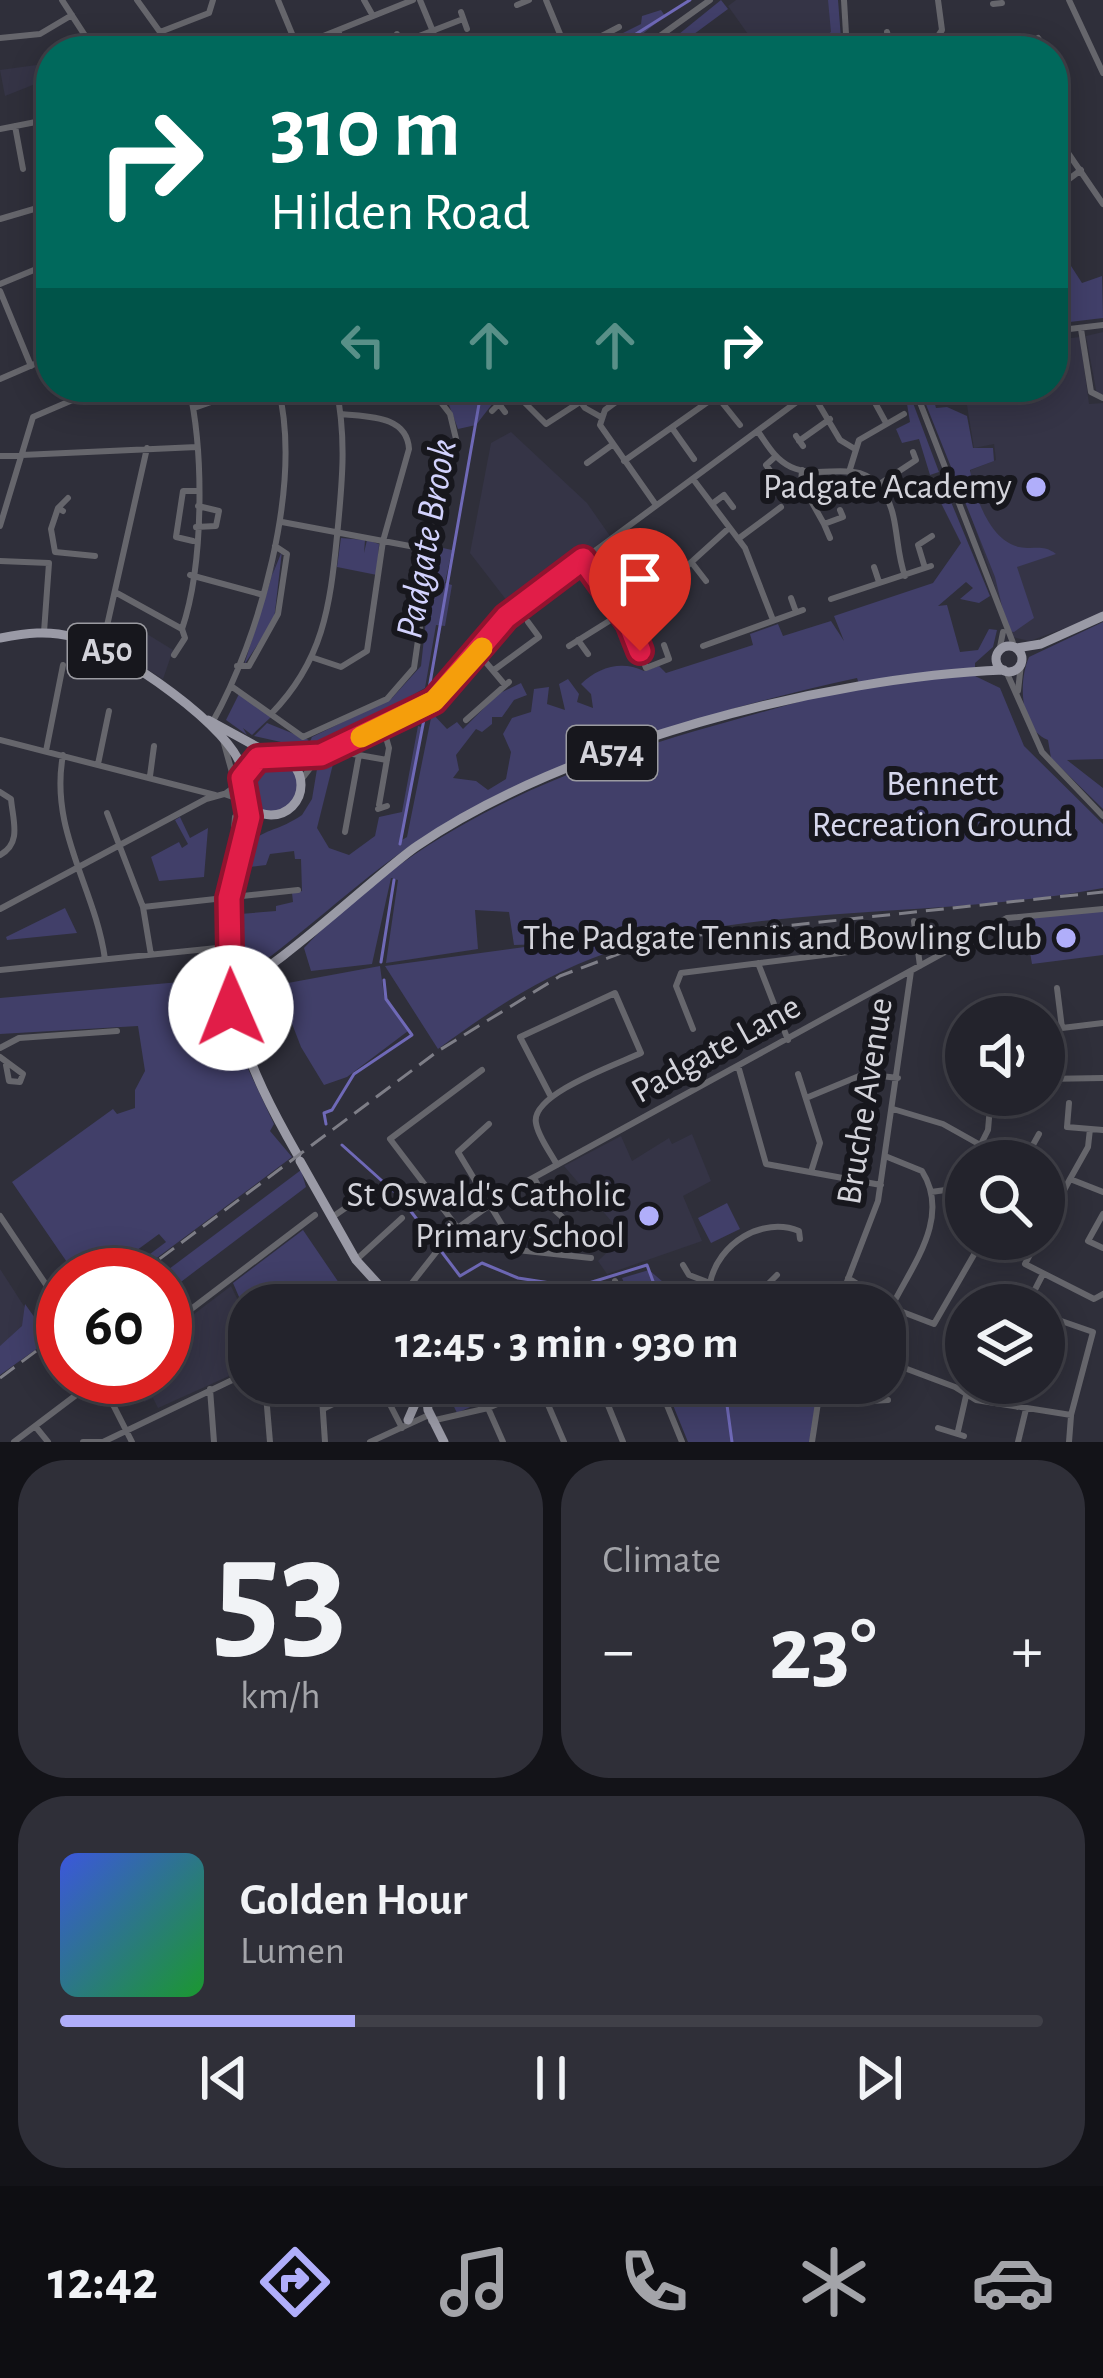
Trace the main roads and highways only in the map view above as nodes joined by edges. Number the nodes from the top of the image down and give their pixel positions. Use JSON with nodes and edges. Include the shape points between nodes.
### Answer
{"nodes":[{"id":1,"x":1103,"y":616,"type":"edge"},
{"id":2,"x":0,"y":638,"type":"edge"},
{"id":3,"x":1041,"y":644,"type":"junction"},
{"id":4,"x":1015,"y":648,"type":"junction"},
{"id":5,"x":998,"y":653,"type":"junction"},
{"id":6,"x":1021,"y":663,"type":"junction"},
{"id":7,"x":1005,"y":671,"type":"junction"},
{"id":8,"x":975,"y":672,"type":"junction"},
{"id":9,"x":225,"y":736,"type":"junction"},
{"id":10,"x":278,"y":756,"type":"junction"},
{"id":11,"x":239,"y":777,"type":"junction"},
{"id":12,"x":242,"y":804,"type":"junction"},
{"id":13,"x":273,"y":815,"type":"junction"},
{"id":14,"x":245,"y":836,"type":"junction"},
{"id":15,"x":231,"y":952,"type":"junction"},
{"id":16,"x":268,"y":965,"type":"junction"},
{"id":17,"x":255,"y":971,"type":"junction"},
{"id":18,"x":233,"y":985,"type":"junction"},
{"id":19,"x":377,"y":1284,"type":"edge"},
{"id":20,"x":415,"y":1404,"type":"edge"},
{"id":21,"x":424,"y":1404,"type":"edge"},
{"id":22,"x":428,"y":1404,"type":"edge"},
{"id":23,"x":430,"y":1417,"type":"junction"},
{"id":24,"x":401,"y":1425,"type":"road end"},
{"id":25,"x":444,"y":1442,"type":"edge"}],
"edges":[{"from":1,"to":3,"type":"main road","number":"A574"},
{"from":2,"to":9,"type":"main road","number":"A50","via":[[44,632],[102,648]]},
{"from":3,"to":4,"type":"main road","number":"A574"},
{"from":3,"to":6,"type":"main road","number":"A574"},
{"from":4,"to":5,"type":"main road","number":"A574"},
{"from":4,"to":6,"type":"main road"},
{"from":5,"to":7,"type":"main road"},
{"from":5,"to":8,"type":"main road","number":"A574"},
{"from":6,"to":7,"type":"main road","number":"A574"},
{"from":7,"to":8,"type":"main road","number":"A574"},
{"from":8,"to":16,"type":"main road","number":"A574","via":[[839,686],[543,778],[414,847]]},
{"from":9,"to":10,"type":"main road","number":"A50"},
{"from":9,"to":11,"type":"main road","number":"A50","via":[[241,760]]},
{"from":10,"to":11,"type":"main road","via":[[252,762]]},
{"from":10,"to":13,"type":"main road","number":"A50","via":[[301,780],[295,804]]},
{"from":11,"to":12,"type":"main road","number":"A50"},
{"from":12,"to":13,"type":"main road"},
{"from":12,"to":14,"type":"main road","number":"A50"},
{"from":13,"to":14,"type":"main road"},
{"from":14,"to":15,"type":"main road","number":"A50"},
{"from":15,"to":17,"type":"main road","via":[[243,970]]},
{"from":15,"to":18,"type":"main road","number":"A50"},
{"from":16,"to":17,"type":"main road","number":"A574"},
{"from":16,"to":18,"type":"main road","number":"A574"},
{"from":17,"to":18,"type":"main road","number":"A574"},
{"from":18,"to":19,"type":"main road","number":"A50","via":[[239,1033],[262,1090],[356,1260]]},
{"from":20,"to":24,"type":"main road"},
{"from":21,"to":23,"type":"main road"},
{"from":22,"to":23,"type":"main road"},
{"from":23,"to":25,"type":"main road"}]}
